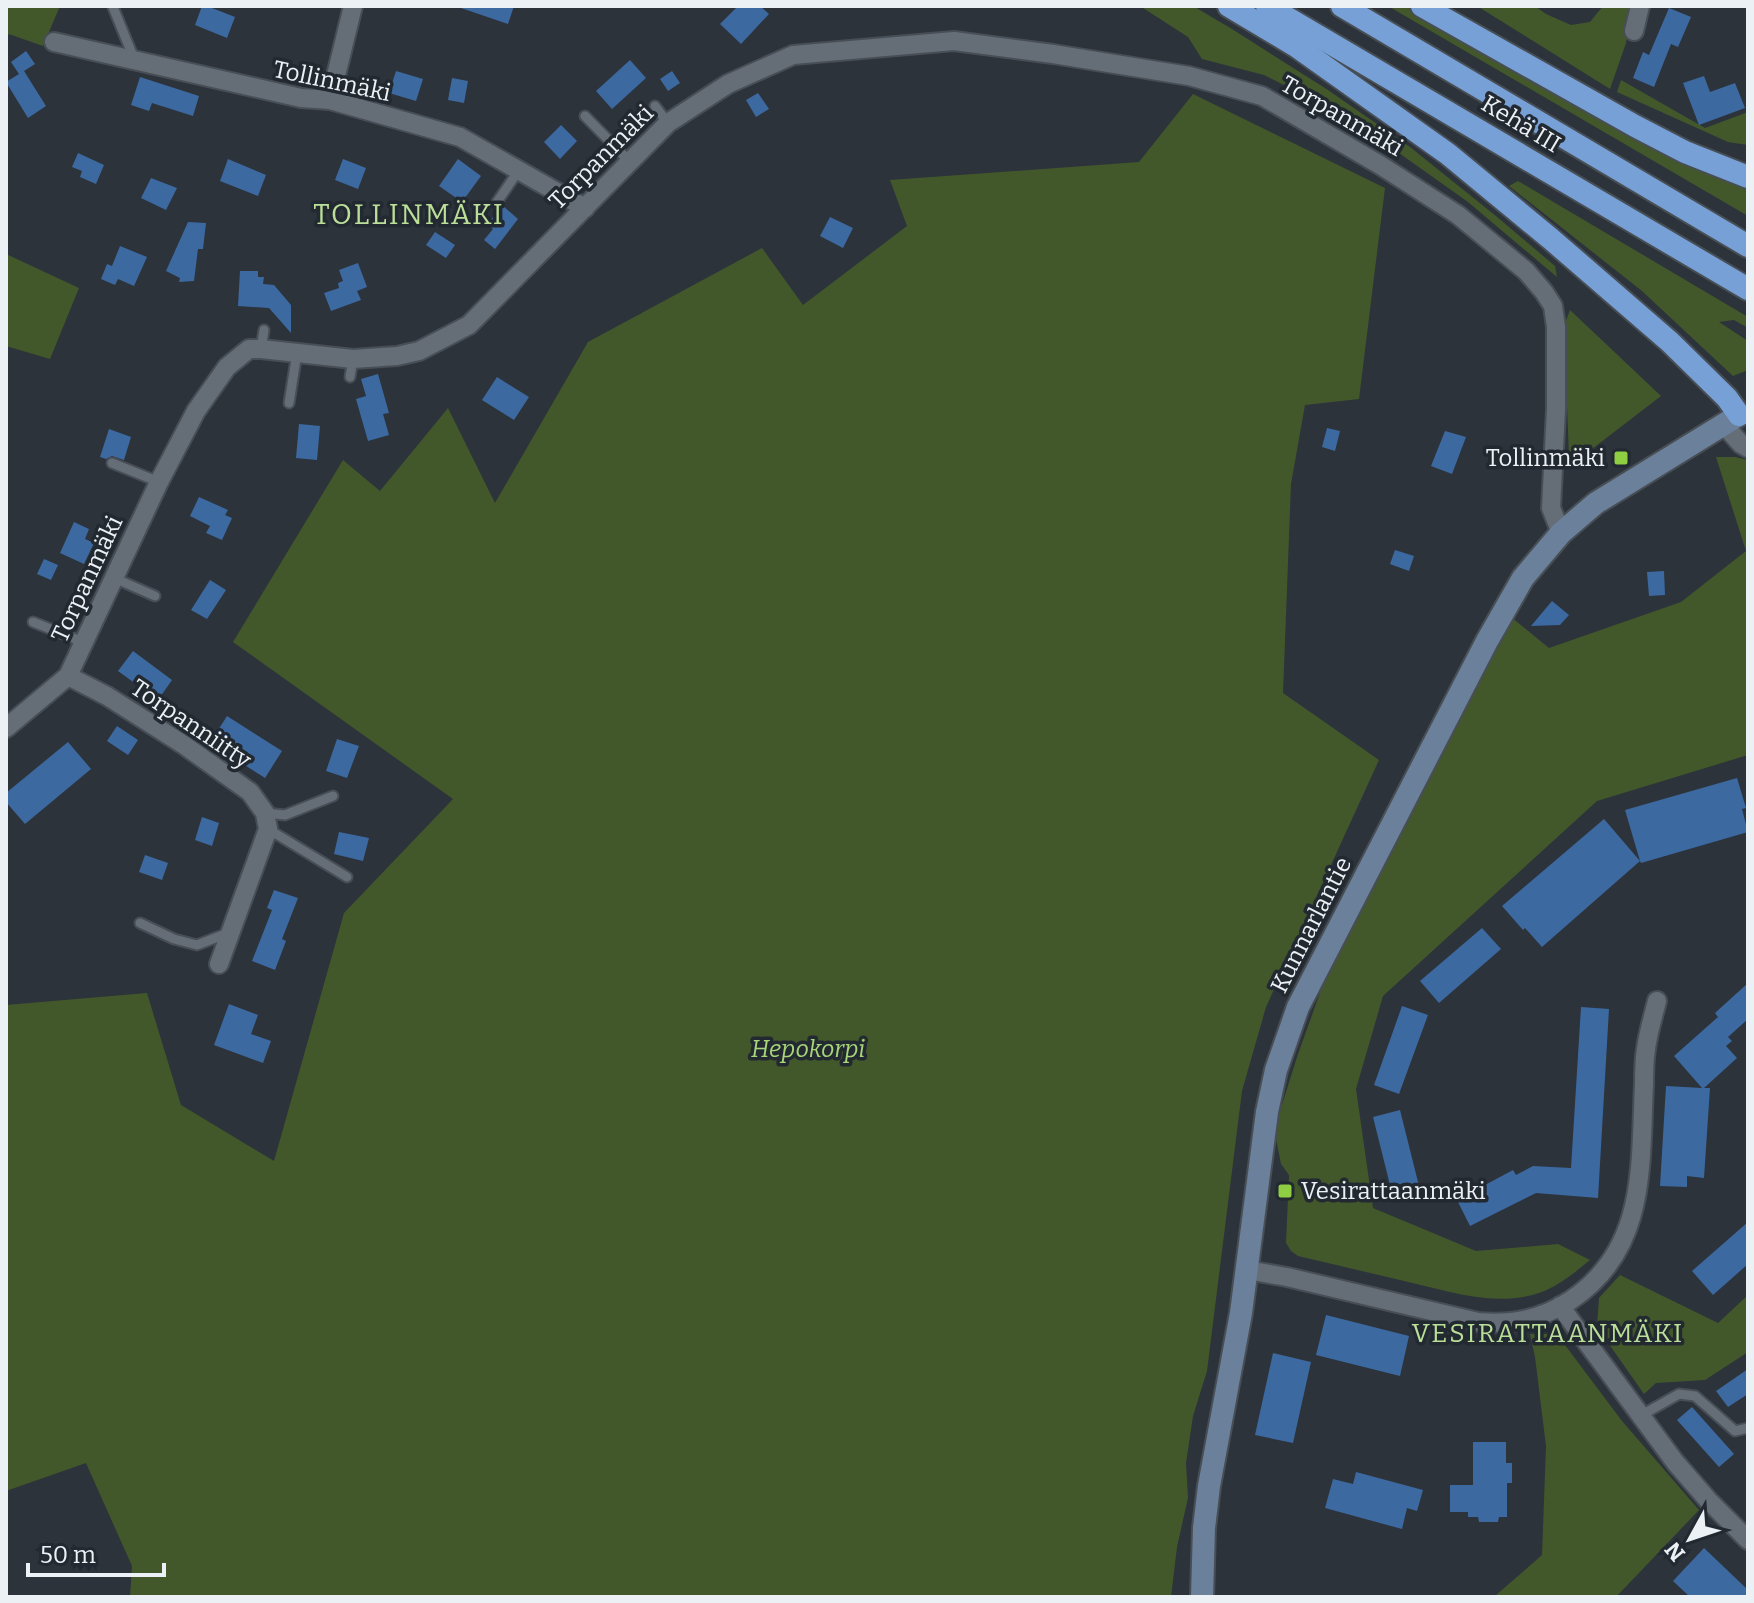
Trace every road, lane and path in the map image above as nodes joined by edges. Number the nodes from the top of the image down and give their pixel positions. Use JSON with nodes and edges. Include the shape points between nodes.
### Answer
{"nodes":[{"id":1,"x":353,"y":6,"type":"edge"},
{"id":2,"x":1229,"y":6,"type":"edge"},
{"id":3,"x":1267,"y":6,"type":"edge"},
{"id":4,"x":1342,"y":6,"type":"edge"},
{"id":5,"x":1422,"y":6,"type":"edge"},
{"id":6,"x":1640,"y":6,"type":"edge"},
{"id":7,"x":113,"y":7,"type":"edge"},
{"id":8,"x":1634,"y":31,"type":"dead end"},
{"id":9,"x":54,"y":42,"type":"dead end"},
{"id":10,"x":135,"y":61,"type":"junction"},
{"id":11,"x":330,"y":100,"type":"junction"},
{"id":12,"x":655,"y":106,"type":"dead end"},
{"id":13,"x":585,"y":116,"type":"dead end"},
{"id":14,"x":668,"y":123,"type":"junction"},
{"id":15,"x":630,"y":162,"type":"junction"},
{"id":16,"x":519,"y":170,"type":"junction"},
{"id":17,"x":1748,"y":177,"type":"edge"},
{"id":18,"x":497,"y":202,"type":"dead end"},
{"id":19,"x":585,"y":208,"type":"junction"},
{"id":20,"x":1748,"y":246,"type":"edge"},
{"id":21,"x":1748,"y":289,"type":"edge"},
{"id":22,"x":297,"y":353,"type":"junction"},
{"id":23,"x":289,"y":403,"type":"dead end"},
{"id":24,"x":1731,"y":420,"type":"junction"},
{"id":25,"x":1748,"y":448,"type":"edge"},
{"id":26,"x":112,"y":463,"type":"dead end"},
{"id":27,"x":159,"y":482,"type":"junction"},
{"id":28,"x":1561,"y":533,"type":"junction"},
{"id":29,"x":114,"y":578,"type":"junction"},
{"id":30,"x":155,"y":596,"type":"dead end"},
{"id":31,"x":33,"y":622,"type":"dead end"},
{"id":32,"x":83,"y":642,"type":"junction"},
{"id":33,"x":68,"y":676,"type":"junction"},
{"id":34,"x":6,"y":728,"type":"edge"},
{"id":35,"x":333,"y":796,"type":"dead end"},
{"id":36,"x":266,"y":821,"type":"junction"},
{"id":37,"x":347,"y":877,"type":"dead end"},
{"id":38,"x":140,"y":923,"type":"dead end"},
{"id":39,"x":231,"y":932,"type":"junction"},
{"id":40,"x":219,"y":964,"type":"dead end"},
{"id":41,"x":1657,"y":1001,"type":"dead end"},
{"id":42,"x":1247,"y":1270,"type":"junction"},
{"id":43,"x":1560,"y":1306,"type":"junction"},
{"id":44,"x":1640,"y":1416,"type":"junction"},
{"id":45,"x":1748,"y":1428,"type":"edge"},
{"id":46,"x":1748,"y":1540,"type":"edge"},
{"id":47,"x":1202,"y":1597,"type":"edge"}],
"edges":[{"from":1,"to":11,"type":"street"},
{"from":2,"to":24,"type":"highway","via":[[1296,46],[1448,154],[1670,342],[1727,398]]},
{"from":3,"to":21,"type":"highway","name":"Kehä III"},
{"from":4,"to":20,"type":"highway","name":"Kehä III"},
{"from":5,"to":17,"type":"highway","via":[[1635,126]]},
{"from":6,"to":8,"type":"street"},
{"from":7,"to":10,"type":"lane"},
{"from":9,"to":10,"type":"street","name":"Tollinmäki"},
{"from":10,"to":11,"type":"street","name":"Tollinmäki"},
{"from":11,"to":16,"type":"street","name":"Tollinmäki","via":[[460,137]]},
{"from":12,"to":14,"type":"lane"},
{"from":13,"to":15,"type":"lane"},
{"from":14,"to":15,"type":"street","name":"Torpanmäki"},
{"from":14,"to":28,"type":"street","name":"Torpanmäki","via":[[728,84],[793,55],[954,41],[1189,76],[1262,96],[1458,215],[1544,292],[1556,327],[1551,508]]},
{"from":15,"to":19,"type":"street","name":"Torpanmäki"},
{"from":16,"to":18,"type":"lane"},
{"from":16,"to":19,"type":"street","name":"Tollinmäki"},
{"from":19,"to":22,"type":"street","name":"Torpanmäki","via":[[469,325],[419,351],[352,368]]},
{"from":22,"to":23,"type":"lane"},
{"from":22,"to":27,"type":"street","name":"Torpanmäki","via":[[262,339],[227,367],[196,411]]},
{"from":24,"to":25,"type":"street"},
{"from":24,"to":28,"type":"main road","name":"Kunnarlantie","via":[[1630,480]]},
{"from":26,"to":27,"type":"lane"},
{"from":27,"to":29,"type":"street","name":"Torpanmäki"},
{"from":28,"to":42,"type":"main road","name":"Kunnarlantie","via":[[1523,578],[1487,641],[1298,1007],[1267,1112]]},
{"from":29,"to":30,"type":"lane"},
{"from":29,"to":32,"type":"street","name":"Torpanmäki"},
{"from":31,"to":32,"type":"lane"},
{"from":32,"to":33,"type":"street","name":"Torpanmäki"},
{"from":33,"to":34,"type":"street","name":"Torpanmäki"},
{"from":33,"to":36,"type":"street","name":"Torpanniitty","via":[[107,696],[250,792]]},
{"from":35,"to":36,"type":"lane"},
{"from":36,"to":37,"type":"lane"},
{"from":36,"to":39,"type":"street"},
{"from":38,"to":39,"type":"lane","via":[[197,945]]},
{"from":39,"to":40,"type":"street"},
{"from":41,"to":43,"type":"street","via":[[1645,1049],[1640,1160],[1629,1227],[1601,1274]]},
{"from":42,"to":43,"type":"street","via":[[1478,1322],[1520,1322]]},
{"from":42,"to":47,"type":"main road","name":"Kunnarlantie","via":[[1209,1486]]},
{"from":43,"to":44,"type":"street"},
{"from":44,"to":45,"type":"lane","via":[[1679,1394],[1695,1396],[1735,1431]]},
{"from":44,"to":46,"type":"street"}]}
